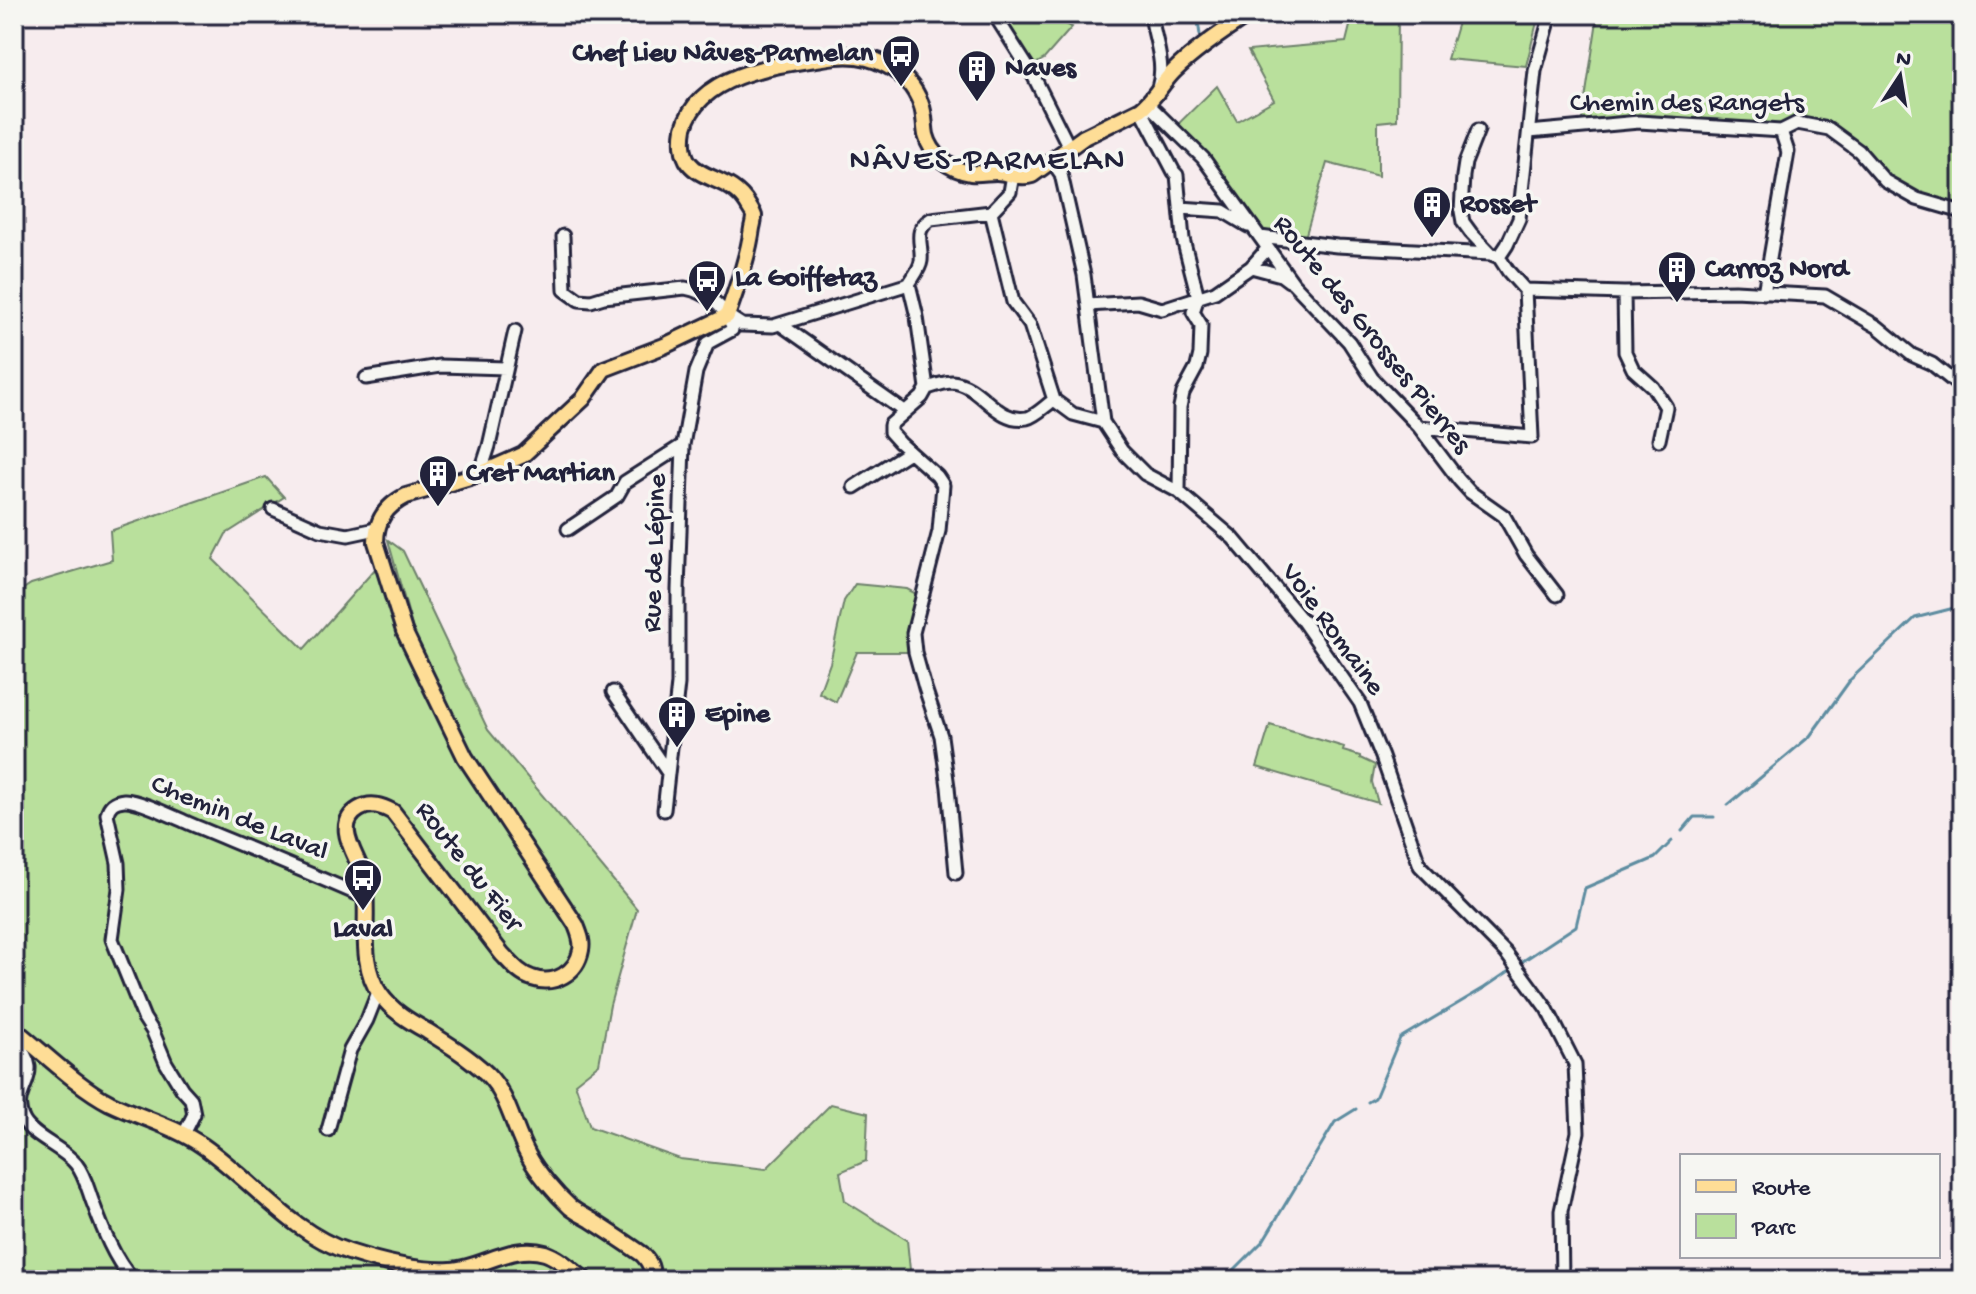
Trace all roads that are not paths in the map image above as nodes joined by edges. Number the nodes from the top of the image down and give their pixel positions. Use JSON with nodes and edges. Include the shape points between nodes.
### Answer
{"nodes":[{"id":1,"x":994,"y":14,"type":"edge"},
{"id":2,"x":1151,"y":14,"type":"edge"},
{"id":3,"x":1250,"y":14,"type":"edge"},
{"id":4,"x":1551,"y":14,"type":"edge"},
{"id":5,"x":1148,"y":102,"type":"junction"},
{"id":6,"x":1478,"y":130,"type":"dead end"},
{"id":7,"x":1781,"y":131,"type":"junction"},
{"id":8,"x":1529,"y":132,"type":"junction"},
{"id":9,"x":1069,"y":147,"type":"junction"},
{"id":10,"x":1052,"y":161,"type":"junction"},
{"id":11,"x":1013,"y":175,"type":"junction"},
{"id":12,"x":1181,"y":208,"type":"junction"},
{"id":13,"x":991,"y":212,"type":"junction"},
{"id":14,"x":1962,"y":212,"type":"edge"},
{"id":15,"x":1257,"y":233,"type":"junction"},
{"id":16,"x":563,"y":236,"type":"dead end"},
{"id":17,"x":1268,"y":248,"type":"junction"},
{"id":18,"x":1495,"y":256,"type":"junction"},
{"id":19,"x":1251,"y":267,"type":"junction"},
{"id":20,"x":1293,"y":283,"type":"junction"},
{"id":21,"x":909,"y":284,"type":"junction"},
{"id":22,"x":1525,"y":290,"type":"junction"},
{"id":23,"x":1624,"y":293,"type":"junction"},
{"id":24,"x":1764,"y":293,"type":"junction"},
{"id":25,"x":1198,"y":297,"type":"junction"},
{"id":26,"x":1088,"y":305,"type":"junction"},
{"id":27,"x":727,"y":316,"type":"junction"},
{"id":28,"x":780,"y":324,"type":"junction"},
{"id":29,"x":515,"y":331,"type":"dead end"},
{"id":30,"x":506,"y":368,"type":"junction"},
{"id":31,"x":366,"y":378,"type":"dead end"},
{"id":32,"x":927,"y":388,"type":"junction"},
{"id":33,"x":1962,"y":388,"type":"edge"},
{"id":34,"x":1054,"y":400,"type":"junction"},
{"id":35,"x":905,"y":412,"type":"junction"},
{"id":36,"x":1103,"y":422,"type":"junction"},
{"id":37,"x":1419,"y":427,"type":"junction"},
{"id":38,"x":1659,"y":440,"type":"dead end"},
{"id":39,"x":683,"y":445,"type":"junction"},
{"id":40,"x":909,"y":452,"type":"junction"},
{"id":41,"x":480,"y":474,"type":"junction"},
{"id":42,"x":854,"y":487,"type":"dead end"},
{"id":43,"x":1179,"y":492,"type":"junction"},
{"id":44,"x":273,"y":509,"type":"dead end"},
{"id":45,"x":376,"y":529,"type":"junction"},
{"id":46,"x":568,"y":529,"type":"dead end"},
{"id":47,"x":1557,"y":595,"type":"dead end"},
{"id":48,"x":613,"y":692,"type":"dead end"},
{"id":49,"x":668,"y":773,"type":"junction"},
{"id":50,"x":664,"y":810,"type":"dead end"},
{"id":51,"x":956,"y":873,"type":"dead end"},
{"id":52,"x":366,"y":898,"type":"junction"},
{"id":53,"x":378,"y":992,"type":"junction"},
{"id":54,"x":14,"y":1029,"type":"edge"},
{"id":55,"x":14,"y":1042,"type":"edge"},
{"id":56,"x":328,"y":1130,"type":"dead end"},
{"id":57,"x":184,"y":1134,"type":"junction"},
{"id":58,"x":133,"y":1280,"type":"edge"},
{"id":59,"x":585,"y":1280,"type":"edge"},
{"id":60,"x":651,"y":1280,"type":"edge"},
{"id":61,"x":1562,"y":1280,"type":"edge"}],
"edges":[{"from":1,"to":9,"type":"street"},
{"from":2,"to":5,"type":"street","via":[[1162,70]]},
{"from":3,"to":5,"type":"main road","via":[[1174,71]]},
{"from":4,"to":8,"type":"street","via":[[1535,71]]},
{"from":5,"to":9,"type":"main road"},
{"from":5,"to":12,"type":"street","via":[[1177,175]]},
{"from":5,"to":15,"type":"street","name":"Route des Grosses Pierres","via":[[1203,158]]},
{"from":6,"to":18,"type":"street","via":[[1465,163],[1461,211],[1471,233]]},
{"from":7,"to":8,"type":"street","name":"Chemin des Rangets","via":[[1639,122]]},
{"from":7,"to":14,"type":"street","name":"Chemin des Rangets","via":[[1797,123],[1829,129],[1859,151],[1885,181],[1917,199]]},
{"from":7,"to":24,"type":"street","via":[[1788,152]]},
{"from":8,"to":18,"type":"street","via":[[1519,219]]},
{"from":9,"to":10,"type":"main road"},
{"from":10,"to":11,"type":"main road","via":[[1032,175]]},
{"from":10,"to":26,"type":"street","name":"Voie Romaine","via":[[1061,174]]},
{"from":11,"to":13,"type":"street","via":[[1010,192]]},
{"from":11,"to":27,"type":"main road","via":[[972,173],[946,163],[930,147],[913,88],[897,71],[867,57],[836,56],[752,71],[708,91],[683,133],[688,163],[733,188],[754,216],[750,247]]},
{"from":12,"to":15,"type":"street","via":[[1223,211]]},
{"from":12,"to":25,"type":"street","via":[[1186,256]]},
{"from":13,"to":21,"type":"street","via":[[926,223],[919,234],[921,263]]},
{"from":13,"to":34,"type":"street","via":[[1013,302],[1030,325]]},
{"from":15,"to":17,"type":"street","name":"Route des Grosses Pierres"},
{"from":15,"to":18,"type":"street","via":[[1337,246]]},
{"from":16,"to":27,"type":"street","via":[[565,290],[579,300],[685,288],[709,295]]},
{"from":17,"to":19,"type":"street"},
{"from":17,"to":20,"type":"street","name":"Route des Grosses Pierres"},
{"from":18,"to":22,"type":"street"},
{"from":19,"to":20,"type":"street"},
{"from":19,"to":25,"type":"street","via":[[1215,292]]},
{"from":20,"to":37,"type":"street","name":"Route des Grosses Pierres"},
{"from":21,"to":28,"type":"street"},
{"from":21,"to":32,"type":"street"},
{"from":22,"to":23,"type":"street"},
{"from":22,"to":37,"type":"street","via":[[1532,437]]},
{"from":23,"to":24,"type":"street"},
{"from":23,"to":38,"type":"street","via":[[1625,352],[1666,407]]},
{"from":24,"to":33,"type":"street","via":[[1825,296]]},
{"from":25,"to":26,"type":"street","via":[[1162,309],[1138,302]]},
{"from":25,"to":43,"type":"street","via":[[1193,312],[1201,325],[1200,354],[1180,407]]},
{"from":26,"to":36,"type":"street","name":"Voie Romaine"},
{"from":27,"to":28,"type":"street","via":[[742,325]]},
{"from":27,"to":39,"type":"street","name":"Rue de Lépine","via":[[732,330],[708,343],[696,372]]},
{"from":27,"to":41,"type":"main road","via":[[604,369],[583,399],[523,455]]},
{"from":28,"to":35,"type":"street"},
{"from":29,"to":30,"type":"street"},
{"from":30,"to":31,"type":"street","via":[[440,366]]},
{"from":30,"to":41,"type":"street"},
{"from":32,"to":34,"type":"street","via":[[948,382],[965,385],[1016,418],[1030,417]]},
{"from":32,"to":35,"type":"street"},
{"from":34,"to":36,"type":"street","via":[[1073,414]]},
{"from":35,"to":40,"type":"street","via":[[890,425],[890,432]]},
{"from":36,"to":43,"type":"street","name":"Voie Romaine","via":[[1145,474]]},
{"from":37,"to":47,"type":"street","name":"Route des Grosses Pierres","via":[[1470,492],[1504,516]]},
{"from":39,"to":46,"type":"street","via":[[625,482],[617,496]]},
{"from":39,"to":49,"type":"street","name":"Rue de Lépine","via":[[678,684]]},
{"from":40,"to":42,"type":"street"},
{"from":40,"to":51,"type":"street","via":[[943,485],[939,531],[913,633],[941,736]]},
{"from":41,"to":45,"type":"main road","via":[[395,501]]},
{"from":43,"to":61,"type":"street","name":"Voie Romaine","via":[[1233,538],[1302,620],[1360,703],[1420,866],[1506,953],[1547,1009],[1575,1064],[1578,1132],[1561,1211]]},
{"from":44,"to":45,"type":"street","via":[[320,530],[348,535]]},
{"from":45,"to":52,"type":"main road","name":"Route du Fier","via":[[404,631],[465,757],[576,925],[581,951],[569,973],[559,979],[536,979],[516,969],[393,812],[375,805],[354,812],[347,826]]},
{"from":48,"to":49,"type":"street"},
{"from":49,"to":50,"type":"street","name":"Rue de Lépine"},
{"from":52,"to":53,"type":"main road","name":"Route du Fier","via":[[367,957]]},
{"from":52,"to":57,"type":"street","name":"Chemin de Laval","via":[[156,810],[124,800],[112,803],[107,814],[119,889],[112,939],[166,1063],[191,1099],[194,1114]]},
{"from":53,"to":56,"type":"street","via":[[350,1050]]},
{"from":53,"to":60,"type":"main road","via":[[399,1014],[474,1062],[495,1082],[540,1172],[570,1207],[649,1260]]},
{"from":54,"to":57,"type":"main road","via":[[109,1103]]},
{"from":55,"to":58,"type":"street","via":[[30,1062],[20,1101],[24,1122],[78,1167],[101,1225]]},
{"from":57,"to":59,"type":"main road","via":[[301,1228],[349,1252],[454,1270],[531,1251],[546,1253]]}]}
